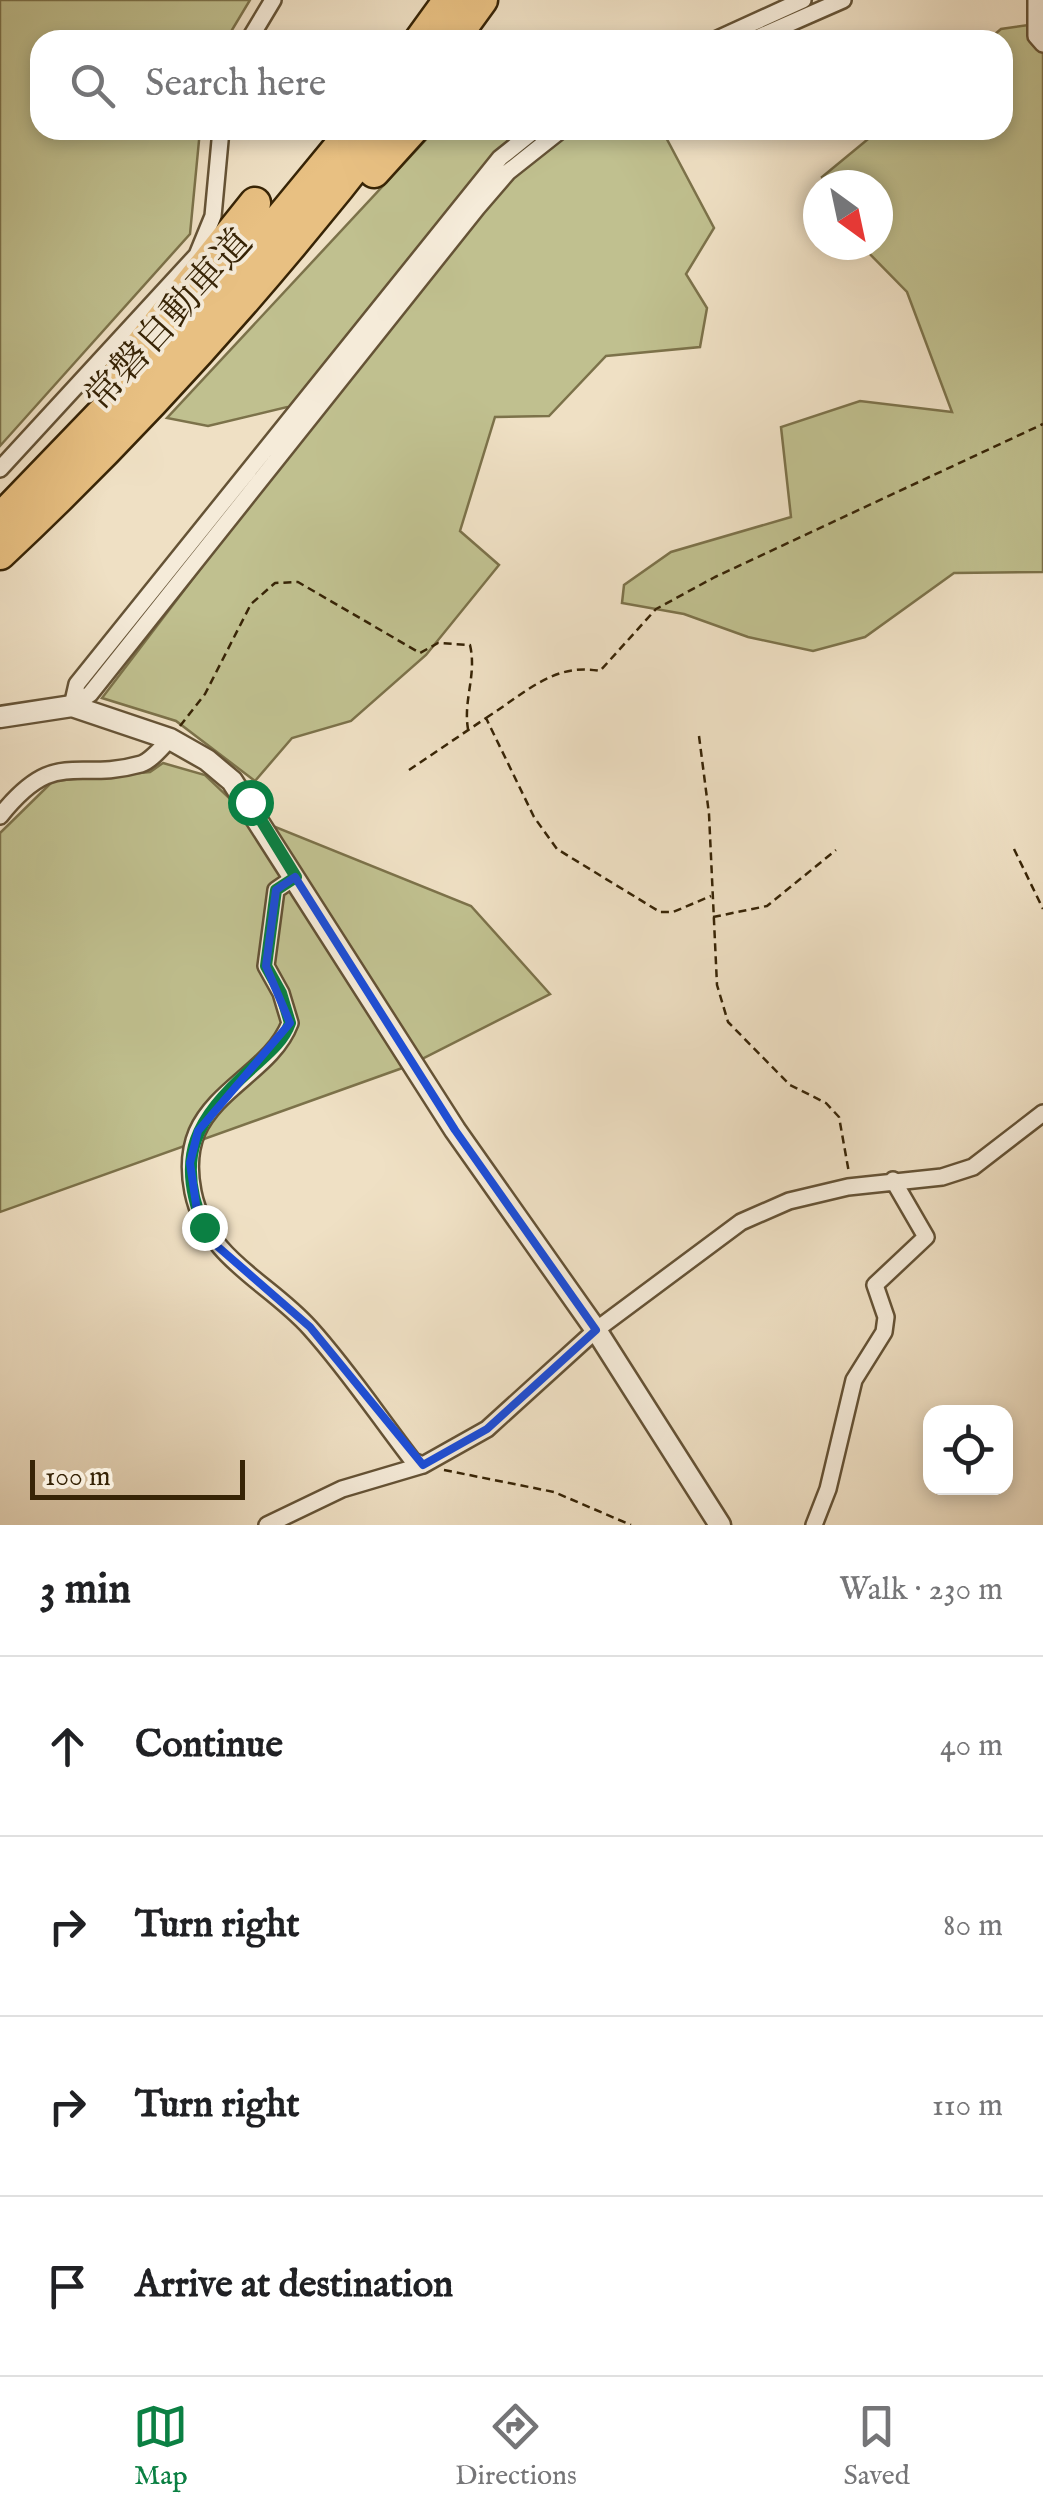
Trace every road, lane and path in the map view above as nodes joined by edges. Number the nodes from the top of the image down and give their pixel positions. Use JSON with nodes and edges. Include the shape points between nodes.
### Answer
{"nodes":[{"id":1,"x":273,"y":0,"type":"edge"},
{"id":2,"x":449,"y":0,"type":"edge"},
{"id":3,"x":482,"y":0,"type":"edge"},
{"id":4,"x":803,"y":0,"type":"edge"},
{"id":5,"x":843,"y":0,"type":"edge"},
{"id":6,"x":1036,"y":0,"type":"edge"},
{"id":7,"x":255,"y":30,"type":"edge"},
{"id":8,"x":427,"y":30,"type":"edge"},
{"id":9,"x":460,"y":30,"type":"edge"},
{"id":10,"x":737,"y":30,"type":"edge"},
{"id":11,"x":775,"y":30,"type":"edge"},
{"id":12,"x":1043,"y":44,"type":"edge"},
{"id":13,"x":219,"y":140,"type":"edge"},
{"id":14,"x":345,"y":140,"type":"edge"},
{"id":15,"x":376,"y":140,"type":"edge"},
{"id":16,"x":403,"y":140,"type":"edge"},
{"id":17,"x":522,"y":140,"type":"edge"},
{"id":18,"x":548,"y":140,"type":"edge"},
{"id":19,"x":255,"y":203,"type":"dead end"},
{"id":20,"x":244,"y":304,"type":"junction"},
{"id":21,"x":1043,"y":424,"type":"edge"},
{"id":22,"x":0,"y":470,"type":"edge"},
{"id":23,"x":0,"y":507,"type":"edge"},
{"id":24,"x":0,"y":519,"type":"edge"},
{"id":25,"x":0,"y":554,"type":"edge"},
{"id":26,"x":72,"y":706,"type":"junction"},
{"id":27,"x":0,"y":717,"type":"edge"},
{"id":28,"x":486,"y":718,"type":"junction"},
{"id":29,"x":468,"y":729,"type":"junction"},
{"id":30,"x":699,"y":736,"type":"dead end"},
{"id":31,"x":170,"y":739,"type":"junction"},
{"id":32,"x":409,"y":770,"type":"dead end"},
{"id":33,"x":0,"y":816,"type":"edge"},
{"id":34,"x":1014,"y":849,"type":"dead end"},
{"id":35,"x":836,"y":850,"type":"dead end"},
{"id":36,"x":296,"y":877,"type":"junction"},
{"id":37,"x":712,"y":896,"type":"junction"},
{"id":38,"x":1043,"y":909,"type":"edge"},
{"id":39,"x":712,"y":917,"type":"junction"},
{"id":40,"x":1041,"y":1121,"type":"edge"},
{"id":41,"x":893,"y":1180,"type":"junction"},
{"id":42,"x":854,"y":1186,"type":"junction"},
{"id":43,"x":596,"y":1330,"type":"junction"},
{"id":44,"x":423,"y":1465,"type":"junction"},
{"id":45,"x":267,"y":1525,"type":"edge"},
{"id":46,"x":631,"y":1525,"type":"edge"},
{"id":47,"x":720,"y":1525,"type":"edge"},
{"id":48,"x":814,"y":1525,"type":"edge"}],
"edges":[{"from":1,"to":7,"type":"street"},
{"from":2,"to":8,"type":"highway"},
{"from":3,"to":9,"type":"highway"},
{"from":4,"to":10,"type":"street"},
{"from":5,"to":11,"type":"street"},
{"from":6,"to":12,"type":"street","via":[[1036,36]]},
{"from":13,"to":22,"type":"street","via":[[213,216],[196,255]]},
{"from":14,"to":24,"type":"highway","name":"常磐自動車道","via":[[222,290]]},
{"from":15,"to":20,"type":"highway","name":"常磐自動車道"},
{"from":16,"to":20,"type":"highway"},
{"from":17,"to":26,"type":"street","via":[[500,158],[77,684]]},
{"from":18,"to":26,"type":"street","via":[[477,208],[90,694]]},
{"from":19,"to":23,"type":"highway","via":[[124,368]]},
{"from":20,"to":25,"type":"highway","name":"常磐自動車道"},
{"from":21,"to":28,"type":"path","via":[[715,577],[656,609],[600,671],[575,666],[555,674]]},
{"from":26,"to":27,"type":"street"},
{"from":26,"to":31,"type":"street"},
{"from":28,"to":29,"type":"path"},
{"from":28,"to":37,"type":"path","via":[[557,849],[660,912]]},
{"from":29,"to":31,"type":"path","via":[[465,712],[476,666],[470,645],[438,642],[420,653],[298,582],[274,583],[251,604],[205,694]]},
{"from":29,"to":32,"type":"path"},
{"from":30,"to":37,"type":"path"},
{"from":31,"to":33,"type":"street","via":[[144,764],[51,771]]},
{"from":31,"to":36,"type":"street","via":[[232,781]]},
{"from":34,"to":38,"type":"path"},
{"from":35,"to":39,"type":"path","via":[[767,906]]},
{"from":36,"to":43,"type":"street","via":[[455,1130]]},
{"from":36,"to":44,"type":"street","via":[[276,890],[266,966],[290,1023],[271,1051],[209,1110],[192,1146],[192,1186],[217,1246],[310,1328],[413,1461]]},
{"from":37,"to":39,"type":"path"},
{"from":39,"to":42,"type":"path","via":[[717,985],[728,1022],[790,1085],[839,1117]]},
{"from":40,"to":41,"type":"street","via":[[974,1167]]},
{"from":41,"to":42,"type":"street"},
{"from":41,"to":48,"type":"street","via":[[926,1237],[876,1286],[884,1332],[854,1380]]},
{"from":42,"to":43,"type":"street","via":[[742,1222]]},
{"from":43,"to":44,"type":"street","via":[[487,1429]]},
{"from":43,"to":47,"type":"street"},
{"from":44,"to":45,"type":"street","via":[[342,1490]]},
{"from":44,"to":46,"type":"path","via":[[554,1492]]}]}
